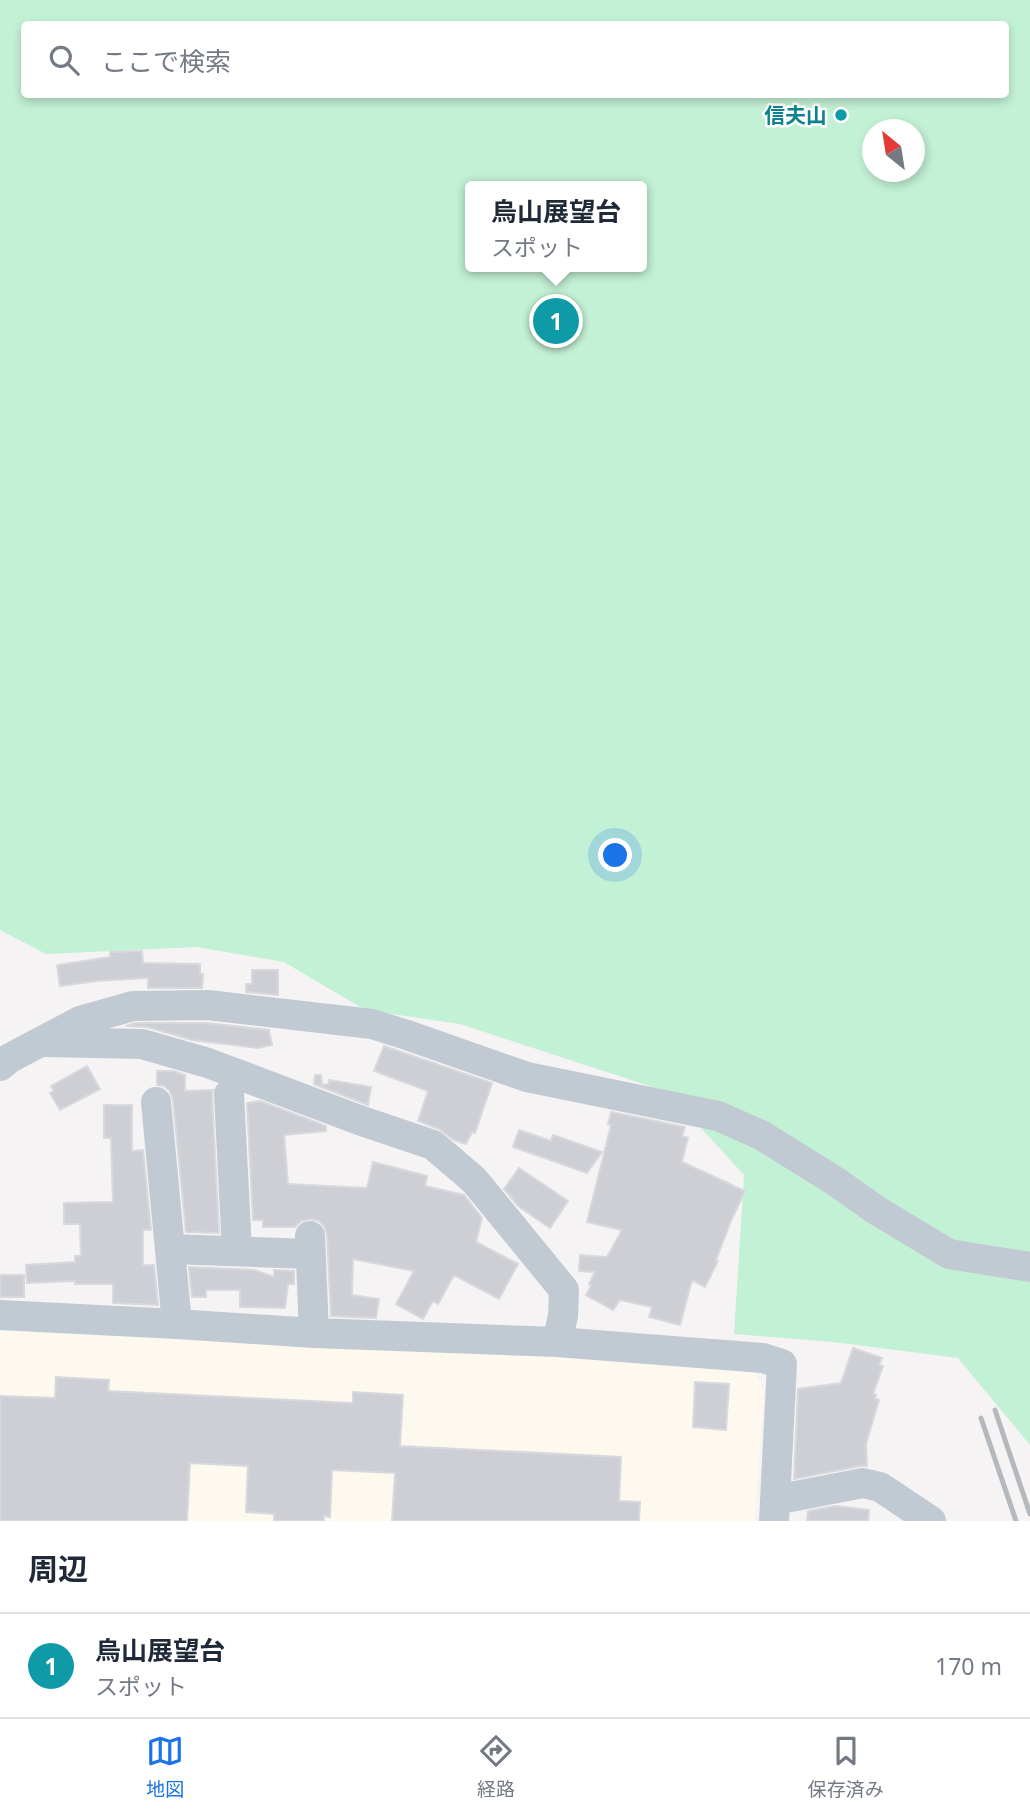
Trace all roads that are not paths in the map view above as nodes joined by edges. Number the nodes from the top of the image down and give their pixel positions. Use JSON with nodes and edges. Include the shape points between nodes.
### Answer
{"nodes":[{"id":1,"x":42,"y":1042,"type":"junction"},
{"id":2,"x":0,"y":1066,"type":"edge"},
{"id":3,"x":229,"y":1094,"type":"dead end"},
{"id":4,"x":156,"y":1102,"type":"dead end"},
{"id":5,"x":170,"y":1249,"type":"junction"},
{"id":6,"x":237,"y":1251,"type":"junction"},
{"id":7,"x":1030,"y":1267,"type":"edge"},
{"id":8,"x":0,"y":1315,"type":"edge"},
{"id":9,"x":177,"y":1324,"type":"junction"},
{"id":10,"x":314,"y":1333,"type":"junction"},
{"id":11,"x":557,"y":1342,"type":"junction"},
{"id":12,"x":775,"y":1510,"type":"edge"},
{"id":13,"x":930,"y":1521,"type":"edge"}],
"edges":[{"from":1,"to":2,"type":"street"},
{"from":1,"to":7,"type":"street","via":[[80,1021],[133,1006],[208,1005],[372,1024],[527,1077],[718,1116],[761,1135],[949,1254]]},
{"from":1,"to":11,"type":"street","via":[[142,1044],[208,1063],[433,1145],[474,1180],[564,1290]]},
{"from":3,"to":6,"type":"street"},
{"from":4,"to":5,"type":"street"},
{"from":5,"to":6,"type":"street"},
{"from":5,"to":9,"type":"street"},
{"from":6,"to":10,"type":"street","via":[[310,1244]]},
{"from":8,"to":9,"type":"street"},
{"from":9,"to":10,"type":"street"},
{"from":10,"to":11,"type":"street"},
{"from":11,"to":12,"type":"street","via":[[763,1358],[782,1364]]},
{"from":12,"to":13,"type":"street","via":[[863,1483],[880,1487]]}]}
